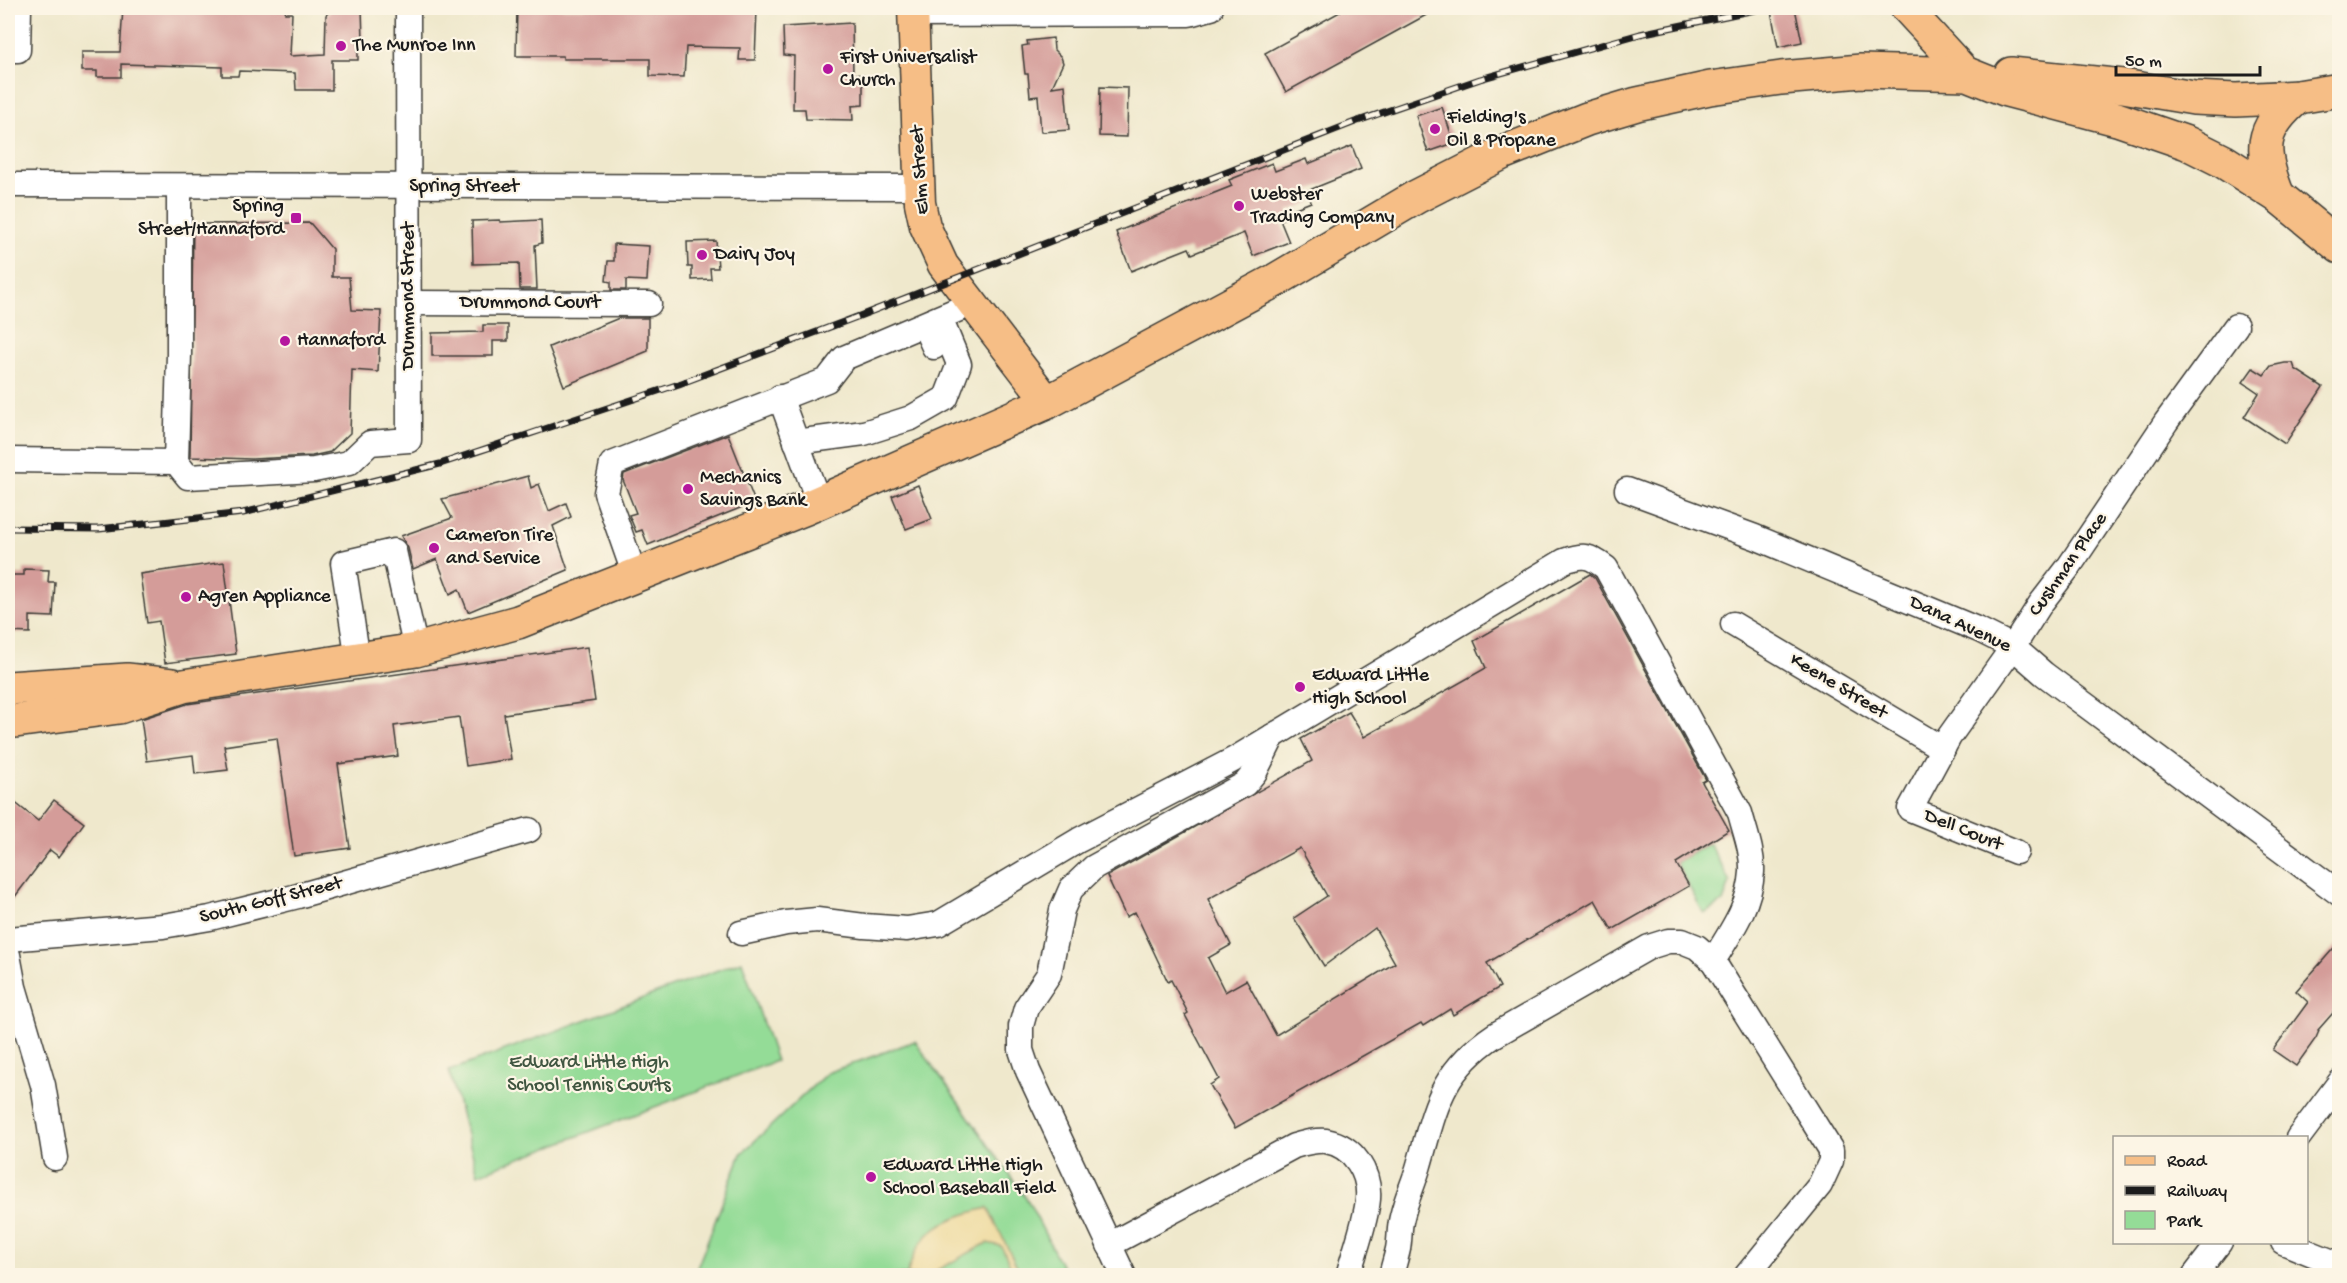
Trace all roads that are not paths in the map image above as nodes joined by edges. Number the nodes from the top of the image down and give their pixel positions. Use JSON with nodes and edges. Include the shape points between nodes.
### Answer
{"nodes":[{"id":1,"x":19,"y":8,"type":"edge"},
{"id":2,"x":408,"y":8,"type":"edge"},
{"id":3,"x":1211,"y":8,"type":"edge"},
{"id":4,"x":1906,"y":8,"type":"edge"},
{"id":5,"x":913,"y":11,"type":"edge"},
{"id":6,"x":8,"y":50,"type":"edge"},
{"id":7,"x":1967,"y":74,"type":"junction"},
{"id":8,"x":2340,"y":90,"type":"edge"},
{"id":9,"x":2298,"y":97,"type":"junction"},
{"id":10,"x":8,"y":185,"type":"edge"},
{"id":11,"x":179,"y":187,"type":"junction"},
{"id":12,"x":409,"y":187,"type":"junction"},
{"id":13,"x":920,"y":187,"type":"junction"},
{"id":14,"x":2278,"y":196,"type":"junction"},
{"id":15,"x":2340,"y":247,"type":"edge"},
{"id":16,"x":410,"y":303,"type":"junction"},
{"id":17,"x":649,"y":304,"type":"dead end"},
{"id":18,"x":971,"y":304,"type":"junction"},
{"id":19,"x":932,"y":321,"type":"junction"},
{"id":20,"x":2236,"y":326,"type":"dead end"},
{"id":21,"x":950,"y":384,"type":"junction"},
{"id":22,"x":780,"y":397,"type":"junction"},
{"id":23,"x":1048,"y":402,"type":"junction"},
{"id":24,"x":796,"y":442,"type":"junction"},
{"id":25,"x":8,"y":460,"type":"edge"},
{"id":26,"x":176,"y":462,"type":"junction"},
{"id":27,"x":1628,"y":490,"type":"dead end"},
{"id":28,"x":819,"y":503,"type":"junction"},
{"id":29,"x":635,"y":576,"type":"junction"},
{"id":30,"x":1733,"y":624,"type":"dead end"},
{"id":31,"x":2013,"y":647,"type":"junction"},
{"id":32,"x":416,"y":650,"type":"junction"},
{"id":33,"x":358,"y":660,"type":"junction"},
{"id":34,"x":183,"y":686,"type":"junction"},
{"id":35,"x":8,"y":688,"type":"edge"},
{"id":36,"x":8,"y":722,"type":"edge"},
{"id":37,"x":1273,"y":736,"type":"junction"},
{"id":38,"x":1943,"y":749,"type":"junction"},
{"id":39,"x":1910,"y":809,"type":"joint"},
{"id":40,"x":529,"y":830,"type":"dead end"},
{"id":41,"x":2016,"y":852,"type":"dead end"},
{"id":42,"x":2340,"y":894,"type":"edge"},
{"id":43,"x":741,"y":933,"type":"dead end"},
{"id":44,"x":8,"y":939,"type":"edge"},
{"id":45,"x":8,"y":955,"type":"edge"},
{"id":46,"x":1713,"y":961,"type":"junction"},
{"id":47,"x":2340,"y":1082,"type":"edge"},
{"id":48,"x":2299,"y":1136,"type":"edge"},
{"id":49,"x":55,"y":1158,"type":"dead end"},
{"id":50,"x":2218,"y":1244,"type":"edge"},
{"id":51,"x":2288,"y":1244,"type":"edge"},
{"id":52,"x":1109,"y":1245,"type":"junction"},
{"id":53,"x":2340,"y":1265,"type":"edge"},
{"id":54,"x":1124,"y":1275,"type":"edge"},
{"id":55,"x":1348,"y":1275,"type":"edge"},
{"id":56,"x":1391,"y":1275,"type":"edge"},
{"id":57,"x":1746,"y":1275,"type":"edge"},
{"id":58,"x":2194,"y":1275,"type":"edge"}],
"edges":[{"from":1,"to":6,"type":"street","via":[[18,50]]},
{"from":2,"to":12,"type":"street","name":"Drummond Street"},
{"from":3,"to":5,"type":"street","via":[[1189,14]]},
{"from":4,"to":7,"type":"main road"},
{"from":5,"to":13,"type":"main road","name":"Elm Street"},
{"from":7,"to":9,"type":"highway","via":[[2008,73],[2194,98]]},
{"from":7,"to":14,"type":"highway","via":[[2007,90],[2117,119],[2187,143]]},
{"from":7,"to":23,"type":"highway","via":[[1861,71],[1781,78],[1710,88],[1587,119],[1522,144],[1416,196],[1276,280]]},
{"from":8,"to":9,"type":"highway"},
{"from":9,"to":14,"type":"highway","via":[[2271,125],[2265,146],[2267,168]]},
{"from":10,"to":11,"type":"street","name":"Spring Street"},
{"from":11,"to":12,"type":"street","name":"Spring Street"},
{"from":11,"to":26,"type":"street"},
{"from":12,"to":13,"type":"street","name":"Spring Street"},
{"from":12,"to":16,"type":"street","name":"Drummond Street"},
{"from":13,"to":18,"type":"main road","name":"Elm Street","via":[[922,214],[933,246]]},
{"from":14,"to":15,"type":"highway"},
{"from":16,"to":17,"type":"street","name":"Drummond Court"},
{"from":16,"to":26,"type":"street","name":"Drummond Street","via":[[409,441],[370,443],[349,463],[314,470],[188,477]]},
{"from":18,"to":19,"type":"street"},
{"from":18,"to":23,"type":"main road","name":"Elm Street"},
{"from":19,"to":21,"type":"street","via":[[937,355]]},
{"from":19,"to":21,"type":"street","via":[[959,364]]},
{"from":19,"to":22,"type":"street","via":[[844,358],[827,380]]},
{"from":20,"to":31,"type":"street","name":"Cushman Place"},
{"from":21,"to":24,"type":"street","via":[[946,398],[911,418],[864,433]]},
{"from":22,"to":24,"type":"street"},
{"from":22,"to":29,"type":"street","via":[[612,464],[606,493]]},
{"from":23,"to":28,"type":"highway"},
{"from":24,"to":28,"type":"street"},
{"from":25,"to":26,"type":"street"},
{"from":27,"to":31,"type":"street","name":"Dana Avenue","via":[[1755,537]]},
{"from":28,"to":29,"type":"highway"},
{"from":29,"to":32,"type":"highway","via":[[518,622]]},
{"from":30,"to":38,"type":"street","name":"Keene Street"},
{"from":31,"to":38,"type":"street","name":"Cushman Place"},
{"from":31,"to":42,"type":"street","name":"Dana Avenue"},
{"from":32,"to":33,"type":"highway"},
{"from":32,"to":33,"type":"street","via":[[394,551],[343,563]]},
{"from":33,"to":34,"type":"highway"},
{"from":34,"to":35,"type":"highway","via":[[127,680]]},
{"from":34,"to":36,"type":"highway","via":[[119,707]]},
{"from":37,"to":43,"type":"street","via":[[1079,840],[938,924],[907,929],[817,920]]},
{"from":37,"to":46,"type":"street","via":[[1564,561],[1579,555],[1593,558],[1605,568],[1740,813],[1752,871],[1749,892],[1740,918]]},
{"from":37,"to":52,"type":"street","via":[[1245,784],[1095,867],[1071,889],[1062,910],[1049,974],[1026,1008],[1021,1050],[1028,1071]]},
{"from":38,"to":39,"type":"street","name":"Cushman Place"},
{"from":39,"to":41,"type":"street","name":"Dell Court"},
{"from":40,"to":44,"type":"street","name":"South Goff Street","via":[[210,918],[163,926]]},
{"from":45,"to":49,"type":"street","via":[[43,1085]]},
{"from":46,"to":56,"type":"street","via":[[1697,947],[1682,941],[1649,947],[1476,1048],[1452,1074],[1441,1094],[1401,1220]]},
{"from":46,"to":57,"type":"street","via":[[1831,1150],[1831,1161],[1820,1185]]},
{"from":47,"to":48,"type":"street"},
{"from":50,"to":58,"type":"street"},
{"from":51,"to":53,"type":"street"},
{"from":52,"to":54,"type":"street"},
{"from":52,"to":55,"type":"street","via":[[1294,1146],[1325,1141],[1352,1154],[1368,1185],[1368,1201]]}]}
